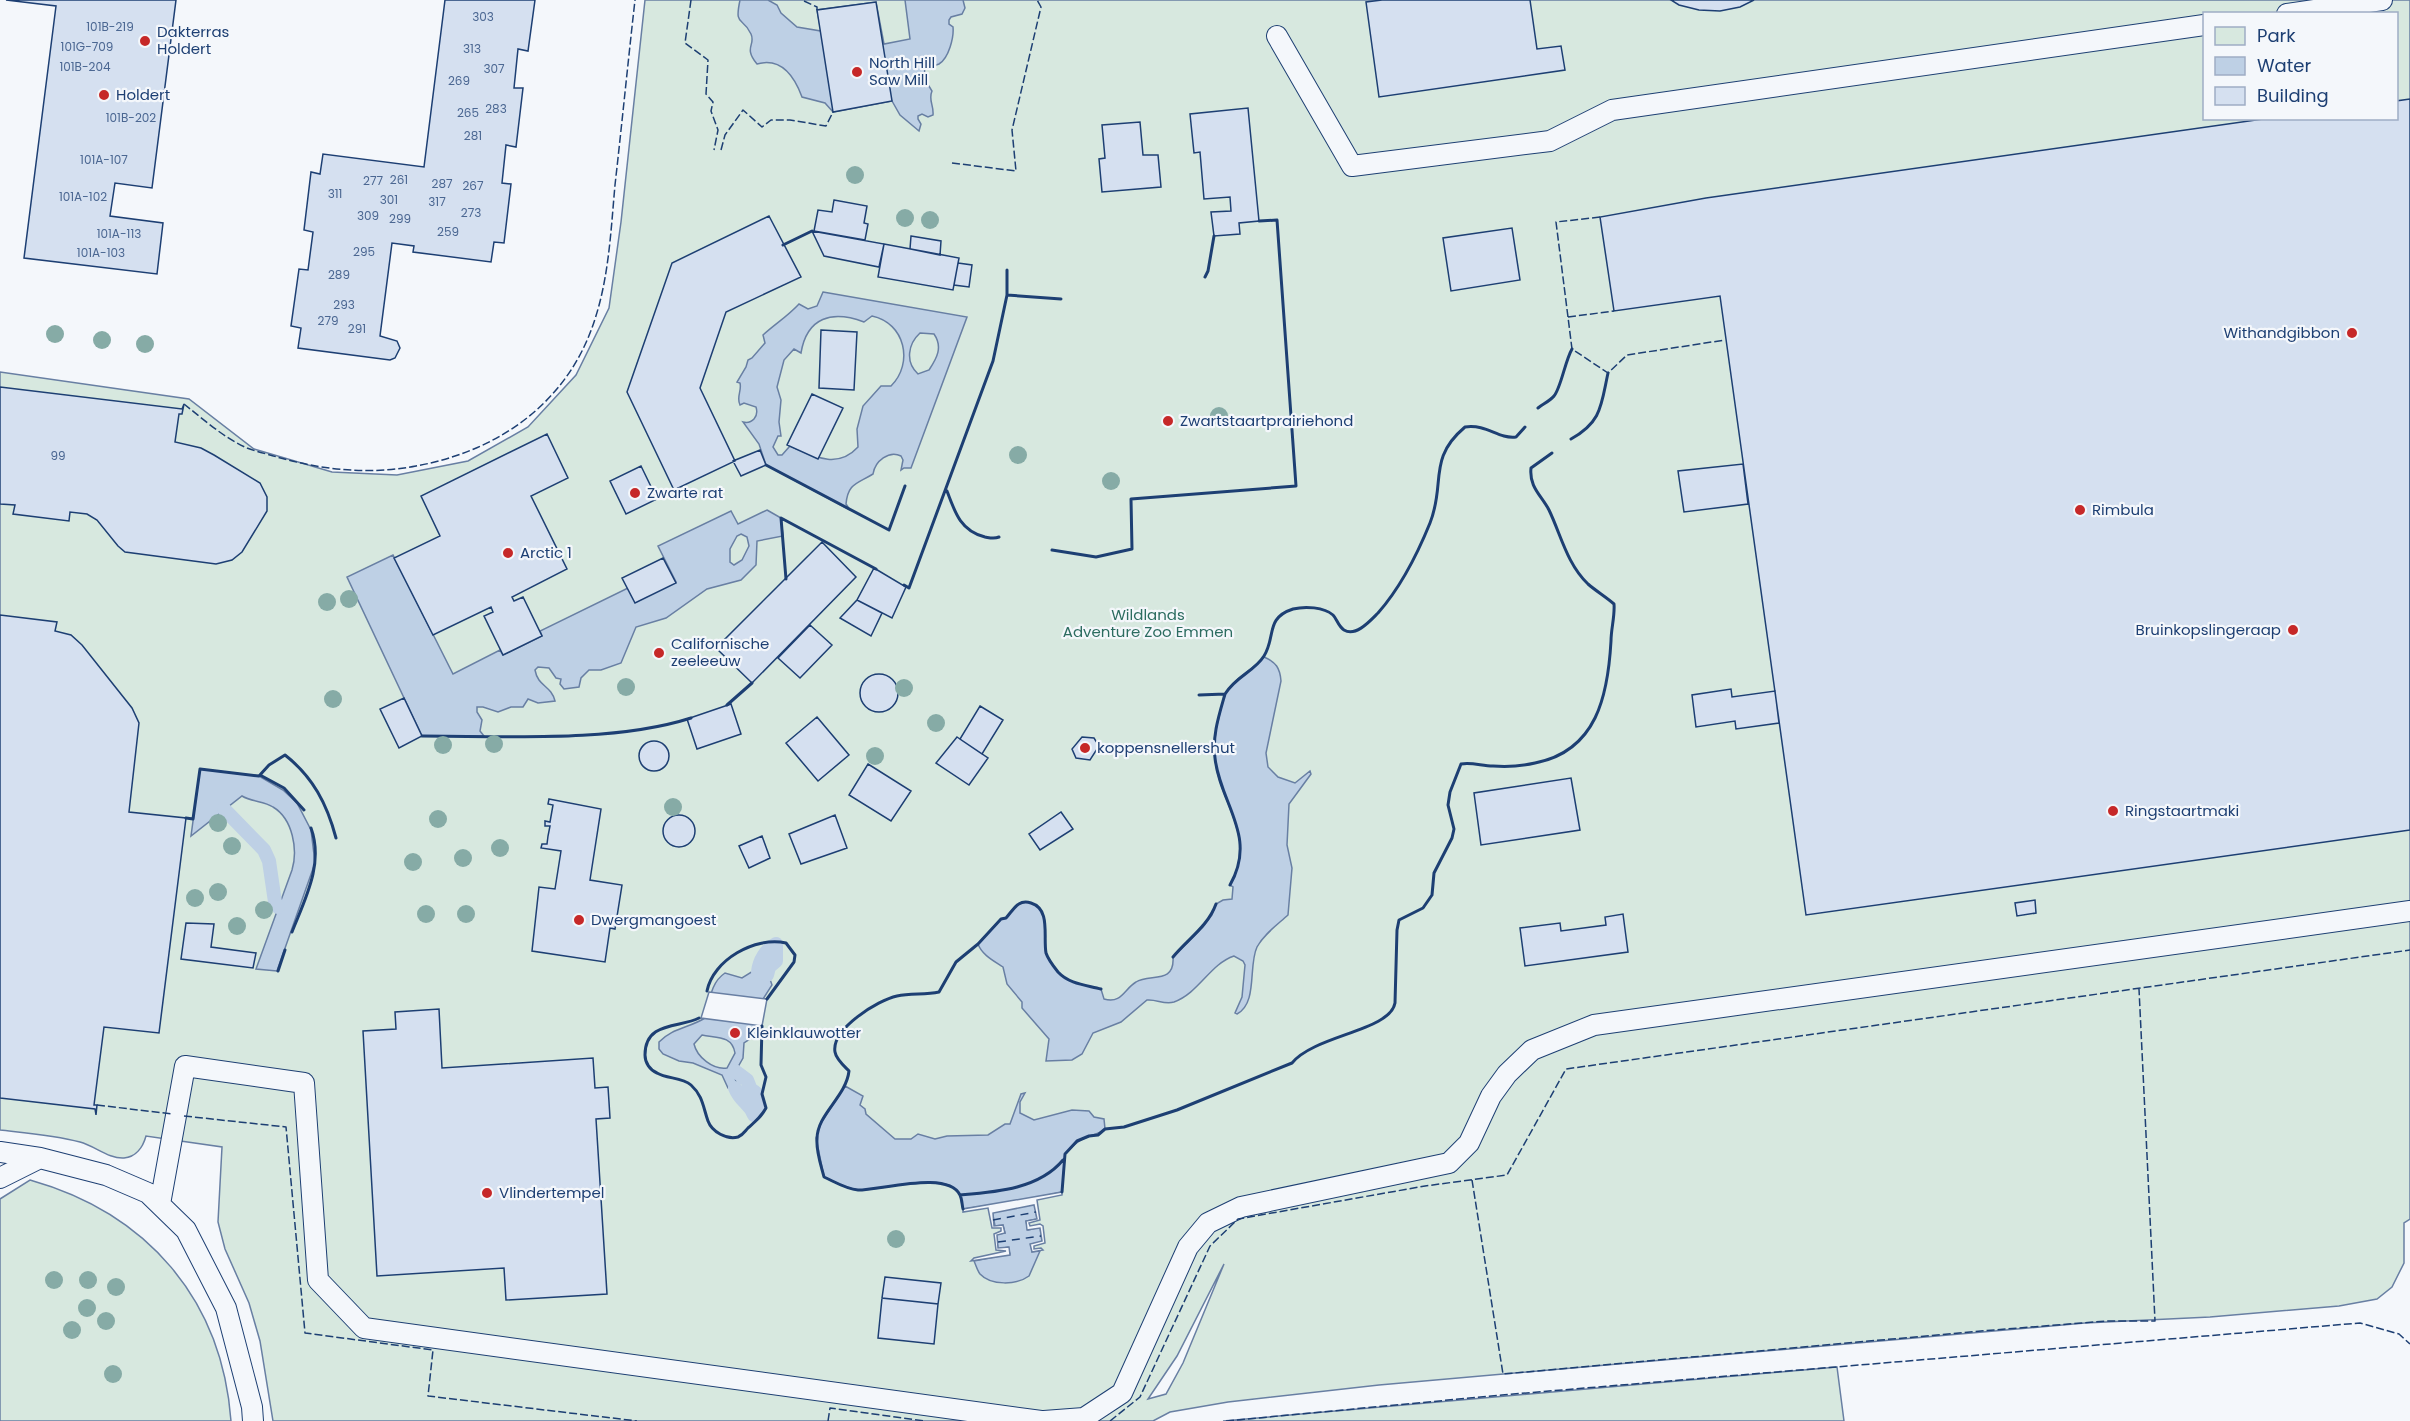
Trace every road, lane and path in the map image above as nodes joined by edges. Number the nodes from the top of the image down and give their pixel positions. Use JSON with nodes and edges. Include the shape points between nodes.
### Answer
{"nodes":[{"id":1,"x":2382,"y":0,"type":"edge"},
{"id":2,"x":2301,"y":12,"type":"edge"},
{"id":3,"x":2203,"y":25,"type":"edge"},
{"id":4,"x":1277,"y":36,"type":"dead end"},
{"id":5,"x":2410,"y":911,"type":"edge"},
{"id":6,"x":0,"y":1152,"type":"edge"},
{"id":7,"x":40,"y":1158,"type":"junction"},
{"id":8,"x":0,"y":1178,"type":"edge"},
{"id":9,"x":159,"y":1204,"type":"junction"},
{"id":10,"x":253,"y":1421,"type":"edge"},
{"id":11,"x":1043,"y":1421,"type":"edge"}],
"edges":[{"from":1,"to":2,"type":"lane"},
{"from":3,"to":4,"type":"lane","via":[[1612,110],[1551,141],[1352,166]]},
{"from":5,"to":11,"type":"lane","via":[[1594,1025],[1532,1050],[1507,1074],[1491,1096],[1469,1143],[1449,1162],[1241,1207],[1208,1223],[1188,1247],[1122,1393],[1084,1418]]},
{"from":6,"to":7,"type":"lane"},
{"from":7,"to":8,"type":"lane"},
{"from":7,"to":9,"type":"lane","via":[[106,1175],[148,1193]]},
{"from":9,"to":10,"type":"lane","via":[[186,1230],[226,1308]]},
{"from":9,"to":11,"type":"lane","via":[[185,1066],[304,1083],[318,1280],[364,1328]]}]}
